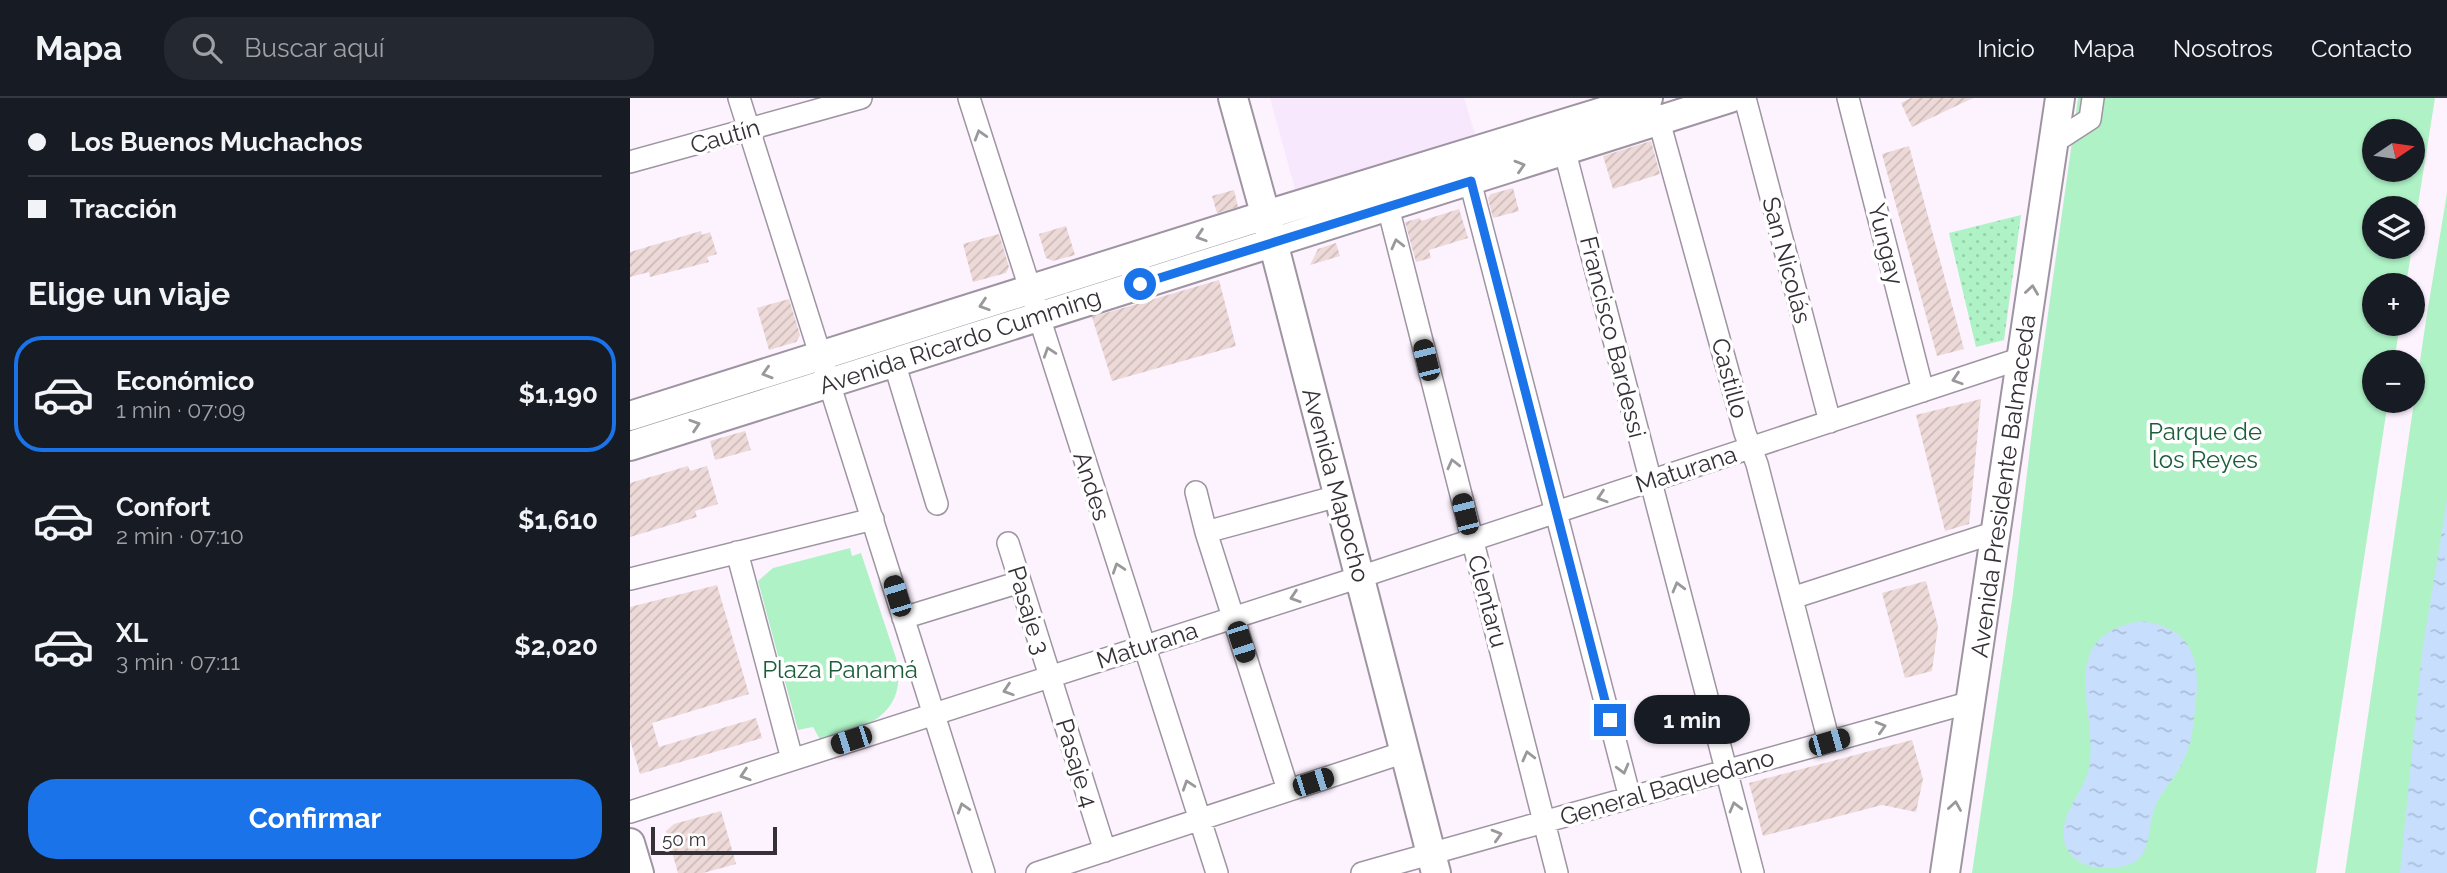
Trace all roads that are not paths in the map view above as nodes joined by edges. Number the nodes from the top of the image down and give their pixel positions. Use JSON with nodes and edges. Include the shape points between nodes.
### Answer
{"nodes":[{"id":1,"x":739,"y":98,"type":"edge"},
{"id":2,"x":861,"y":98,"type":"edge"},
{"id":3,"x":969,"y":98,"type":"edge"},
{"id":4,"x":1233,"y":98,"type":"edge"},
{"id":5,"x":1730,"y":98,"type":"edge"},
{"id":6,"x":1745,"y":98,"type":"edge"},
{"id":7,"x":1848,"y":98,"type":"edge"},
{"id":8,"x":2060,"y":98,"type":"edge"},
{"id":9,"x":2093,"y":98,"type":"edge"},
{"id":10,"x":1649,"y":104,"type":"edge"},
{"id":11,"x":749,"y":129,"type":"junction"},
{"id":12,"x":1562,"y":139,"type":"junction"},
{"id":13,"x":2053,"y":143,"type":"junction"},
{"id":14,"x":630,"y":162,"type":"edge"},
{"id":15,"x":1471,"y":181,"type":"junction"},
{"id":16,"x":1388,"y":207,"type":"junction"},
{"id":17,"x":1266,"y":215,"type":"junction"},
{"id":18,"x":1273,"y":242,"type":"junction"},
{"id":19,"x":1033,"y":304,"type":"junction"},
{"id":20,"x":2022,"y":358,"type":"junction"},
{"id":21,"x":894,"y":362,"type":"junction"},
{"id":22,"x":826,"y":369,"type":"junction"},
{"id":23,"x":1923,"y":391,"type":"junction"},
{"id":24,"x":630,"y":416,"type":"edge"},
{"id":25,"x":1830,"y":422,"type":"junction"},
{"id":26,"x":630,"y":446,"type":"edge"},
{"id":27,"x":1750,"y":448,"type":"junction"},
{"id":28,"x":1650,"y":481,"type":"junction"},
{"id":29,"x":1196,"y":492,"type":"dead end"},
{"id":30,"x":1338,"y":496,"type":"junction"},
{"id":31,"x":937,"y":504,"type":"dead end"},
{"id":32,"x":1555,"y":512,"type":"junction"},
{"id":33,"x":873,"y":519,"type":"junction"},
{"id":34,"x":1206,"y":532,"type":"junction"},
{"id":35,"x":1996,"y":532,"type":"junction"},
{"id":36,"x":1472,"y":540,"type":"junction"},
{"id":37,"x":1008,"y":543,"type":"dead end"},
{"id":38,"x":737,"y":552,"type":"junction"},
{"id":39,"x":1360,"y":576,"type":"junction"},
{"id":40,"x":630,"y":579,"type":"edge"},
{"id":41,"x":1020,"y":582,"type":"junction"},
{"id":42,"x":1792,"y":598,"type":"junction"},
{"id":43,"x":1233,"y":617,"type":"junction"},
{"id":44,"x":904,"y":618,"type":"junction"},
{"id":45,"x":1143,"y":646,"type":"junction"},
{"id":46,"x":1050,"y":676,"type":"junction"},
{"id":47,"x":1971,"y":702,"type":"junction"},
{"id":48,"x":934,"y":714,"type":"junction"},
{"id":49,"x":1829,"y":742,"type":"junction"},
{"id":50,"x":1405,"y":752,"type":"junction"},
{"id":51,"x":792,"y":759,"type":"junction"},
{"id":52,"x":1726,"y":771,"type":"junction"},
{"id":53,"x":1288,"y":790,"type":"junction"},
{"id":54,"x":1630,"y":798,"type":"junction"},
{"id":55,"x":630,"y":811,"type":"edge"},
{"id":56,"x":1199,"y":820,"type":"junction"},
{"id":57,"x":1544,"y":822,"type":"junction"},
{"id":58,"x":630,"y":843,"type":"edge"},
{"id":59,"x":1105,"y":851,"type":"junction"},
{"id":60,"x":1434,"y":863,"type":"edge"},
{"id":61,"x":639,"y":873,"type":"edge"},
{"id":62,"x":984,"y":873,"type":"edge"},
{"id":63,"x":1037,"y":873,"type":"edge"},
{"id":64,"x":1217,"y":873,"type":"edge"},
{"id":65,"x":1362,"y":873,"type":"edge"},
{"id":66,"x":1557,"y":873,"type":"edge"},
{"id":67,"x":1753,"y":873,"type":"edge"},
{"id":68,"x":1945,"y":873,"type":"edge"}],
"edges":[{"from":1,"to":11,"type":"street"},
{"from":2,"to":11,"type":"street","name":"Cautín"},
{"from":19,"to":3,"type":"street","name":"Andes","one_way":true},
{"from":4,"to":17,"type":"main road","name":"Avenida Mapocho"},
{"from":5,"to":10,"type":"main road","name":"Avenida Ricardo Cumming"},
{"from":6,"to":25,"type":"street","name":"San Nicolás"},
{"from":7,"to":23,"type":"street","name":"Yungay"},
{"from":8,"to":13,"type":"main road","name":"Avenida Presidente Balmaceda"},
{"from":9,"to":13,"type":"street","via":[[2090,119]]},
{"from":10,"to":12,"type":"main road","name":"Avenida Ricardo Cumming"},
{"from":10,"to":27,"type":"street","name":"Castillo"},
{"from":11,"to":14,"type":"street","name":"Cautín"},
{"from":11,"to":22,"type":"street"},
{"from":15,"to":12,"type":"main road","name":"Avenida Ricardo Cumming","one_way":true},
{"from":12,"to":17,"type":"main road","name":"Avenida Ricardo Cumming"},
{"from":12,"to":28,"type":"street","name":"Francisco Bardessi"},
{"from":20,"to":13,"type":"main road","name":"Avenida Presidente Balmaceda","one_way":true},
{"from":15,"to":16,"type":"main road","name":"Avenida Ricardo Cumming"},
{"from":15,"to":32,"type":"street"},
{"from":16,"to":18,"type":"main road","name":"Avenida Ricardo Cumming"},
{"from":36,"to":16,"type":"street","name":"Clentaru","one_way":true},
{"from":17,"to":18,"type":"main road","name":"Avenida Mapocho"},
{"from":17,"to":19,"type":"main road","name":"Avenida Ricardo Cumming","one_way":true},
{"from":18,"to":19,"type":"main road","name":"Avenida Ricardo Cumming"},
{"from":18,"to":30,"type":"main road","name":"Avenida Mapocho"},
{"from":19,"to":21,"type":"main road","name":"Avenida Ricardo Cumming"},
{"from":19,"to":22,"type":"main road","name":"Avenida Ricardo Cumming","one_way":true},
{"from":45,"to":19,"type":"street","name":"Andes","one_way":true,"via":[[1091,452]]},
{"from":20,"to":23,"type":"street","name":"Maturana","one_way":true},
{"from":20,"to":35,"type":"main road","name":"Avenida Presidente Balmaceda"},
{"from":21,"to":22,"type":"main road","name":"Avenida Ricardo Cumming"},
{"from":21,"to":31,"type":"street"},
{"from":22,"to":24,"type":"main road","name":"Avenida Ricardo Cumming","one_way":true},
{"from":26,"to":22,"type":"main road","name":"Avenida Ricardo Cumming","one_way":true},
{"from":22,"to":33,"type":"street"},
{"from":23,"to":25,"type":"street","name":"Maturana"},
{"from":25,"to":27,"type":"street","name":"Maturana"},
{"from":27,"to":28,"type":"street","name":"Maturana"},
{"from":27,"to":42,"type":"street","name":"Castillo"},
{"from":28,"to":32,"type":"street","name":"Maturana","one_way":true},
{"from":52,"to":28,"type":"street","name":"Francisco Bardessi","one_way":true},
{"from":29,"to":34,"type":"street"},
{"from":30,"to":34,"type":"street"},
{"from":30,"to":39,"type":"main road","name":"Avenida Mapocho"},
{"from":32,"to":36,"type":"street","name":"Maturana"},
{"from":32,"to":54,"type":"street","one_way":true},
{"from":33,"to":38,"type":"street"},
{"from":33,"to":44,"type":"street"},
{"from":34,"to":43,"type":"street"},
{"from":35,"to":42,"type":"street"},
{"from":35,"to":47,"type":"main road","name":"Avenida Presidente Balmaceda"},
{"from":36,"to":39,"type":"street","name":"Maturana"},
{"from":57,"to":36,"type":"street","name":"Clentaru","one_way":true},
{"from":37,"to":41,"type":"street","name":"Pasaje 3"},
{"from":38,"to":40,"type":"street"},
{"from":38,"to":51,"type":"street"},
{"from":39,"to":43,"type":"street","name":"Maturana","one_way":true},
{"from":39,"to":50,"type":"main road","name":"Avenida Mapocho"},
{"from":41,"to":44,"type":"street"},
{"from":41,"to":46,"type":"street","name":"Pasaje 3"},
{"from":42,"to":49,"type":"street","name":"Castillo"},
{"from":43,"to":45,"type":"street","name":"Maturana"},
{"from":43,"to":53,"type":"street"},
{"from":44,"to":48,"type":"street"},
{"from":45,"to":46,"type":"street","name":"Maturana"},
{"from":56,"to":45,"type":"street","name":"Andes","one_way":true},
{"from":46,"to":48,"type":"street","name":"Maturana","one_way":true},
{"from":46,"to":59,"type":"street","name":"Pasaje 4"},
{"from":49,"to":47,"type":"street","name":"General Baquedano","one_way":true},
{"from":68,"to":47,"type":"main road","name":"Avenida Presidente Balmaceda","one_way":true},
{"from":48,"to":51,"type":"street","name":"Maturana"},
{"from":62,"to":48,"type":"street","one_way":true},
{"from":49,"to":52,"type":"street","name":"General Baquedano"},
{"from":50,"to":53,"type":"street"},
{"from":50,"to":60,"type":"main road","name":"Avenida Mapocho"},
{"from":51,"to":55,"type":"street","name":"Maturana","one_way":true},
{"from":52,"to":54,"type":"street","name":"General Baquedano"},
{"from":67,"to":52,"type":"street","name":"Francisco Bardessi","one_way":true},
{"from":53,"to":56,"type":"street"},
{"from":54,"to":57,"type":"street","name":"General Baquedano"},
{"from":56,"to":59,"type":"street"},
{"from":56,"to":64,"type":"street","name":"Andes"},
{"from":60,"to":57,"type":"street","name":"General Baquedano","one_way":true},
{"from":57,"to":66,"type":"street","name":"Clentaru"},
{"from":58,"to":61,"type":"main road"},
{"from":59,"to":63,"type":"street"},
{"from":60,"to":65,"type":"street","name":"General Baquedano"}]}
